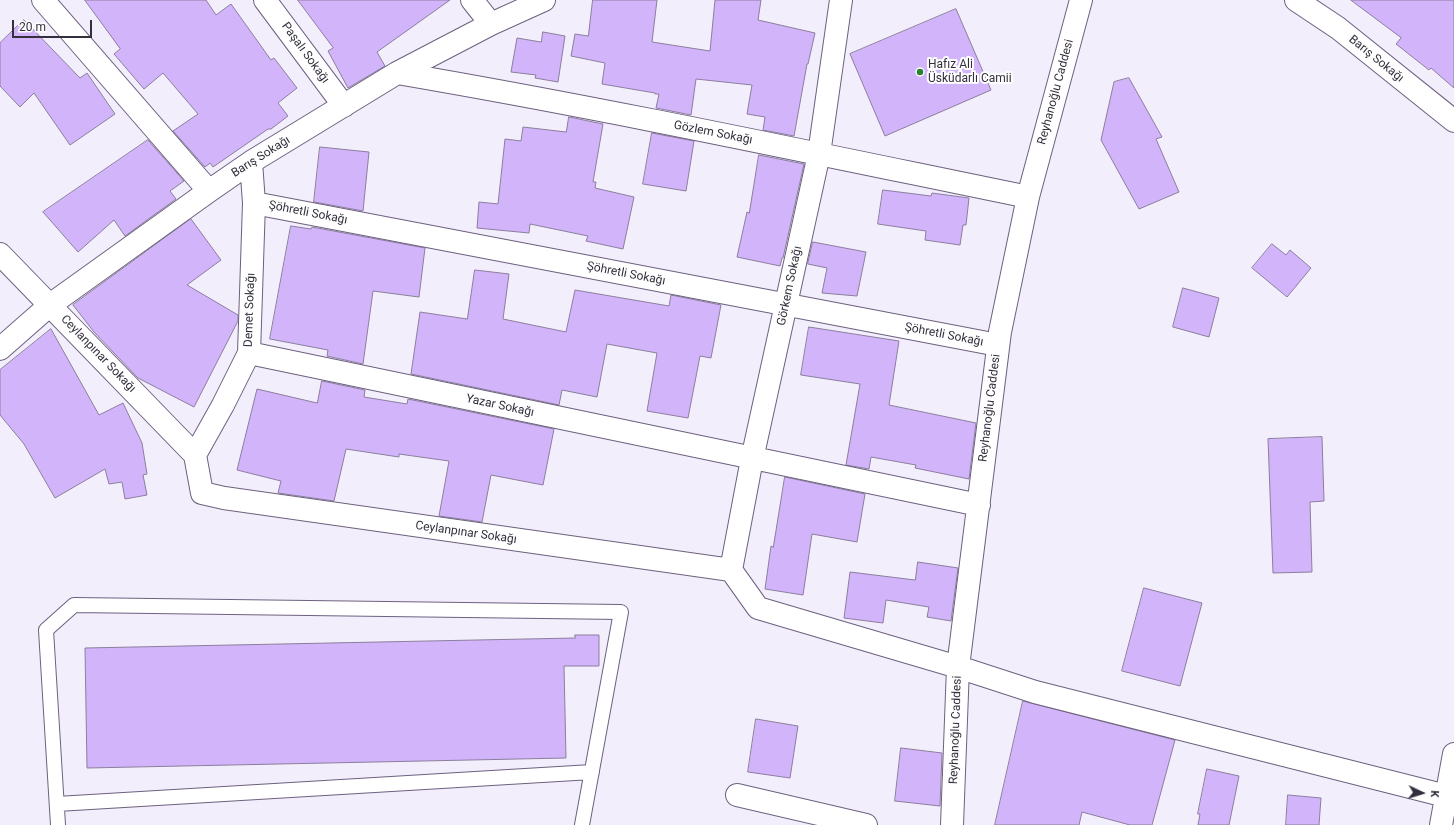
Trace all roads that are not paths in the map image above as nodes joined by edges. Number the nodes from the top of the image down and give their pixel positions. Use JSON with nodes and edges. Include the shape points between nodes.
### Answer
{"nodes":[{"id":1,"x":43,"y":0,"type":"edge"},
{"id":2,"x":265,"y":0,"type":"edge"},
{"id":3,"x":472,"y":0,"type":"edge"},
{"id":4,"x":544,"y":0,"type":"edge"},
{"id":5,"x":841,"y":0,"type":"edge"},
{"id":6,"x":1081,"y":0,"type":"edge"},
{"id":7,"x":1296,"y":0,"type":"edge"},
{"id":8,"x":491,"y":24,"type":"junction"},
{"id":9,"x":397,"y":73,"type":"junction"},
{"id":10,"x":344,"y":106,"type":"junction"},
{"id":11,"x":1454,"y":121,"type":"edge"},
{"id":12,"x":819,"y":154,"type":"junction"},
{"id":13,"x":251,"y":162,"type":"junction"},
{"id":14,"x":209,"y":191,"type":"junction"},
{"id":15,"x":1028,"y":198,"type":"junction"},
{"id":16,"x":254,"y":203,"type":"junction"},
{"id":17,"x":0,"y":254,"type":"edge"},
{"id":18,"x":50,"y":305,"type":"junction"},
{"id":19,"x":786,"y":305,"type":"junction"},
{"id":20,"x":998,"y":345,"type":"junction"},
{"id":21,"x":0,"y":349,"type":"edge"},
{"id":22,"x":249,"y":353,"type":"junction"},
{"id":23,"x":195,"y":455,"type":"junction"},
{"id":24,"x":752,"y":459,"type":"junction"},
{"id":25,"x":979,"y":505,"type":"junction"},
{"id":26,"x":731,"y":570,"type":"junction"},
{"id":27,"x":958,"y":668,"type":"junction"},
{"id":28,"x":1454,"y":754,"type":"edge"},
{"id":29,"x":592,"y":772,"type":"junction"},
{"id":30,"x":737,"y":795,"type":"dead end"},
{"id":31,"x":1450,"y":797,"type":"edge"},
{"id":32,"x":56,"y":804,"type":"junction"},
{"id":33,"x":58,"y":825,"type":"edge"},
{"id":34,"x":582,"y":825,"type":"edge"},
{"id":35,"x":866,"y":825,"type":"edge"},
{"id":36,"x":952,"y":825,"type":"edge"},
{"id":37,"x":1442,"y":825,"type":"edge"}],
"edges":[{"from":1,"to":14,"type":"street"},
{"from":2,"to":10,"type":"street","name":"Paşalı Sokağı"},
{"from":3,"to":8,"type":"street"},
{"from":4,"to":8,"type":"street","name":"Barış Sokağı"},
{"from":5,"to":12,"type":"street","name":"Görkem Sokağı"},
{"from":6,"to":15,"type":"street","name":"Reyhanoğlu Caddesi"},
{"from":7,"to":11,"type":"street","name":"Barış Sokağı","via":[[1338,28]]},
{"from":8,"to":9,"type":"street","name":"Barış Sokağı"},
{"from":9,"to":10,"type":"street","name":"Barış Sokağı"},
{"from":9,"to":12,"type":"street","name":"Gözlem Sokağı","via":[[508,92]]},
{"from":10,"to":13,"type":"street","name":"Barış Sokağı"},
{"from":12,"to":15,"type":"street","name":"Gözlem Sokağı"},
{"from":12,"to":19,"type":"street","name":"Görkem Sokağı"},
{"from":13,"to":14,"type":"street","name":"Barış Sokağı"},
{"from":13,"to":16,"type":"street","name":"Demet Sokağı"},
{"from":14,"to":18,"type":"street","name":"Barış Sokağı"},
{"from":15,"to":20,"type":"street","name":"Reyhanoğlu Caddesi"},
{"from":16,"to":19,"type":"street","name":"Şöhretli Sokağı"},
{"from":16,"to":22,"type":"street","name":"Demet Sokağı"},
{"from":17,"to":18,"type":"street","name":"Ceylanpınar Sokağı"},
{"from":18,"to":21,"type":"street","name":"Barış Sokağı"},
{"from":18,"to":23,"type":"street","name":"Ceylanpınar Sokağı"},
{"from":19,"to":20,"type":"street","name":"Şöhretli Sokağı"},
{"from":19,"to":24,"type":"street","name":"Görkem Sokağı"},
{"from":20,"to":25,"type":"street","name":"Reyhanoğlu Caddesi"},
{"from":22,"to":23,"type":"street","name":"Demet Sokağı"},
{"from":22,"to":24,"type":"street","name":"Yazar Sokağı"},
{"from":23,"to":26,"type":"street","name":"Ceylanpınar Sokağı","via":[[202,493],[224,498]]},
{"from":24,"to":25,"type":"street","name":"Yazar Sokağı"},
{"from":24,"to":26,"type":"street","name":"Görkem Sokağı"},
{"from":25,"to":27,"type":"street","name":"Reyhanoğlu Caddesi"},
{"from":26,"to":27,"type":"street","via":[[758,608]]},
{"from":27,"to":31,"type":"street","via":[[1035,692]]},
{"from":27,"to":36,"type":"street","name":"Reyhanoğlu Caddesi"},
{"from":28,"to":31,"type":"street"},
{"from":29,"to":32,"type":"lane"},
{"from":29,"to":32,"type":"lane","via":[[621,612],[74,605],[46,630]]},
{"from":29,"to":34,"type":"lane"},
{"from":30,"to":35,"type":"street"},
{"from":31,"to":37,"type":"street"},
{"from":32,"to":33,"type":"lane"}]}
